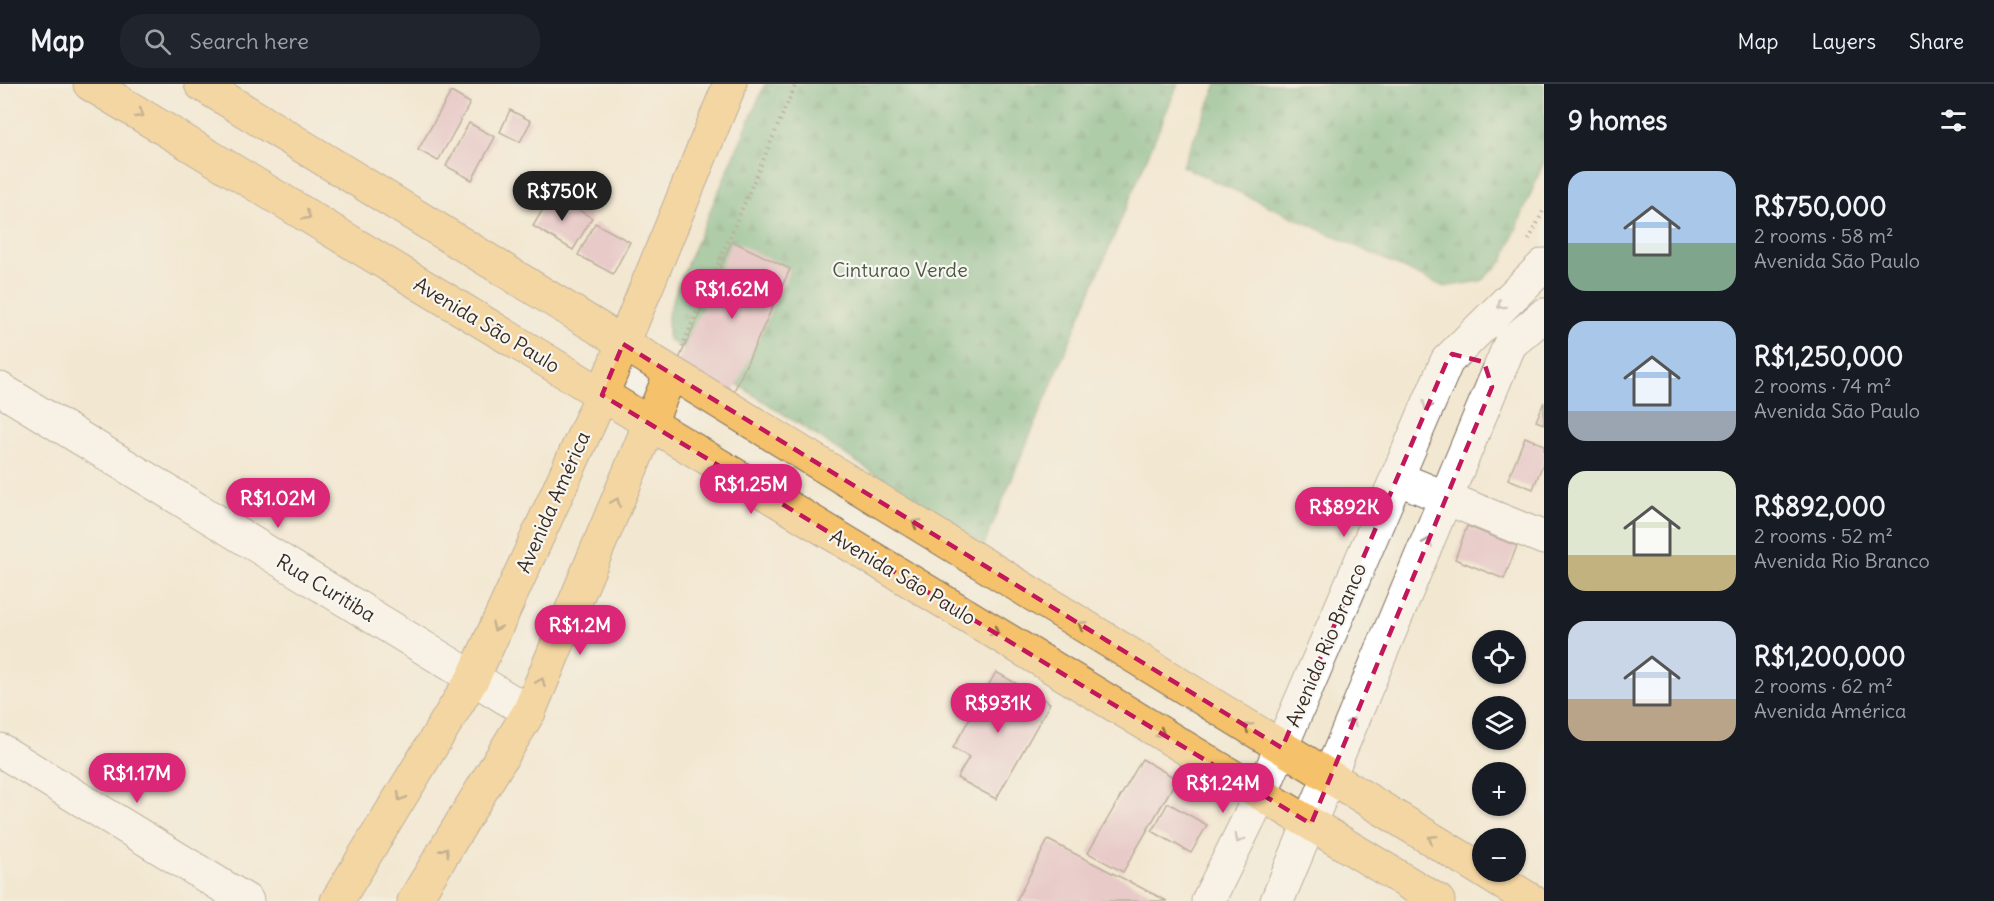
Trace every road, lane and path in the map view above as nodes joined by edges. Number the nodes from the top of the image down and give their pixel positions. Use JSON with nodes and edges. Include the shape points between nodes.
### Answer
{"nodes":[{"id":1,"x":90,"y":84,"type":"edge"},
{"id":2,"x":201,"y":84,"type":"edge"},
{"id":3,"x":730,"y":84,"type":"edge"},
{"id":4,"x":796,"y":84,"type":"edge"},
{"id":5,"x":1544,"y":265,"type":"edge"},
{"id":6,"x":1544,"y":315,"type":"edge"},
{"id":7,"x":623,"y":344,"type":"junction"},
{"id":8,"x":1452,"y":354,"type":"junction"},
{"id":9,"x":672,"y":373,"type":"junction"},
{"id":10,"x":1492,"y":387,"type":"junction"},
{"id":11,"x":0,"y":389,"type":"edge"},
{"id":12,"x":602,"y":395,"type":"junction"},
{"id":13,"x":649,"y":423,"type":"junction"},
{"id":14,"x":1397,"y":478,"type":"junction"},
{"id":15,"x":1446,"y":499,"type":"junction"},
{"id":16,"x":1544,"y":538,"type":"edge"},
{"id":17,"x":473,"y":678,"type":"junction"},
{"id":18,"x":529,"y":712,"type":"junction"},
{"id":19,"x":1282,"y":748,"type":"junction"},
{"id":20,"x":0,"y":750,"type":"edge"},
{"id":21,"x":1330,"y":776,"type":"junction"},
{"id":22,"x":1261,"y":794,"type":"junction"},
{"id":23,"x":1311,"y":824,"type":"junction"},
{"id":24,"x":1472,"y":864,"type":"edge"},
{"id":25,"x":1501,"y":882,"type":"edge"},
{"id":26,"x":247,"y":901,"type":"edge"},
{"id":27,"x":337,"y":901,"type":"edge"},
{"id":28,"x":414,"y":901,"type":"edge"},
{"id":29,"x":1208,"y":901,"type":"edge"},
{"id":30,"x":1277,"y":901,"type":"edge"},
{"id":31,"x":1438,"y":901,"type":"edge"},
{"id":32,"x":1532,"y":901,"type":"edge"}],
"edges":[{"from":1,"to":12,"type":"main road","name":"Avenida São Paulo","one_way":true},
{"from":2,"to":7,"type":"main road"},
{"from":3,"to":7,"type":"main road","name":"Avenida América"},
{"from":4,"to":9,"type":"path"},
{"from":5,"to":8,"type":"street","one_way":true},
{"from":6,"to":10,"type":"street","via":[[1510,344]]},
{"from":7,"to":9,"type":"main road"},
{"from":7,"to":12,"type":"main road","name":"Avenida América"},
{"from":8,"to":10,"type":"street","via":[[1484,362]]},
{"from":8,"to":14,"type":"street","name":"Avenida Rio Branco","one_way":true},
{"from":9,"to":13,"type":"main road"},
{"from":19,"to":9,"type":"main road","one_way":true},
{"from":10,"to":15,"type":"street"},
{"from":11,"to":17,"type":"street","name":"Rua Curitiba"},
{"from":12,"to":13,"type":"main road","name":"Avenida São Paulo"},
{"from":12,"to":17,"type":"main road","name":"Avenida América","one_way":true},
{"from":18,"to":13,"type":"main road","one_way":true},
{"from":13,"to":22,"type":"main road","name":"Avenida São Paulo","one_way":true},
{"from":14,"to":15,"type":"street"},
{"from":14,"to":19,"type":"street","name":"Avenida Rio Branco"},
{"from":15,"to":16,"type":"street"},
{"from":21,"to":15,"type":"street","one_way":true},
{"from":17,"to":18,"type":"street","name":"Rua Curitiba"},
{"from":17,"to":27,"type":"main road","name":"Avenida América","one_way":true},
{"from":28,"to":18,"type":"main road","one_way":true},
{"from":19,"to":21,"type":"main road"},
{"from":19,"to":22,"type":"street","name":"Avenida Rio Branco"},
{"from":20,"to":26,"type":"street"},
{"from":21,"to":23,"type":"street"},
{"from":24,"to":21,"type":"main road","one_way":true},
{"from":22,"to":23,"type":"main road","name":"Avenida São Paulo"},
{"from":22,"to":29,"type":"street","name":"Avenida Rio Branco","one_way":true},
{"from":23,"to":30,"type":"street"},
{"from":23,"to":31,"type":"main road","name":"Avenida São Paulo"},
{"from":25,"to":32,"type":"main road"}]}
